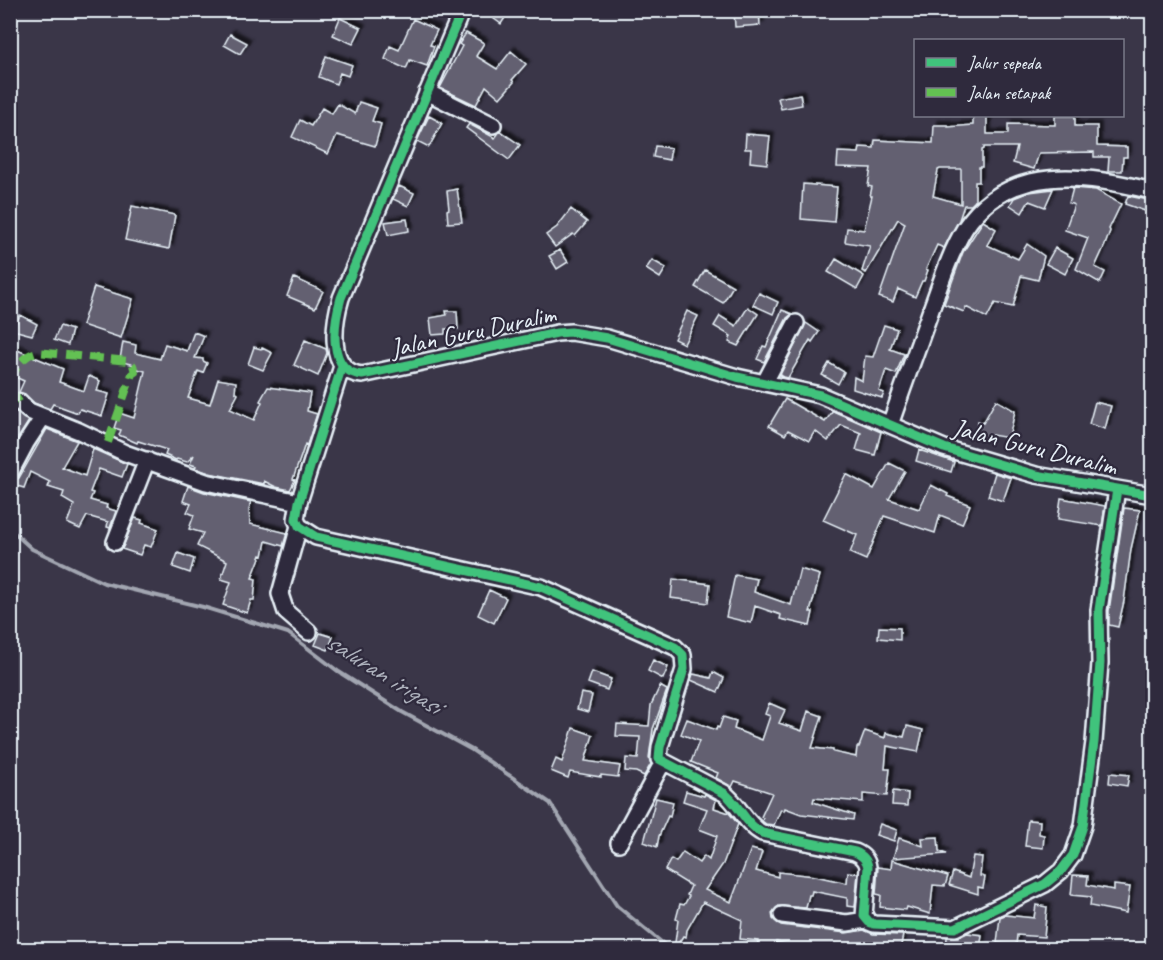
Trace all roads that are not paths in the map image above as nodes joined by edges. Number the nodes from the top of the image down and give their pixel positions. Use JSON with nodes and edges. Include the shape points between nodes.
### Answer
{"nodes":[{"id":1,"x":462,"y":10,"type":"edge"},
{"id":2,"x":427,"y":92,"type":"junction"},
{"id":3,"x":492,"y":125,"type":"dead end"},
{"id":4,"x":1152,"y":191,"type":"edge"},
{"id":5,"x":796,"y":323,"type":"dead end"},
{"id":6,"x":342,"y":366,"type":"junction"},
{"id":7,"x":765,"y":382,"type":"junction"},
{"id":8,"x":19,"y":402,"type":"dead end"},
{"id":9,"x":43,"y":417,"type":"junction"},
{"id":10,"x":890,"y":425,"type":"junction"},
{"id":11,"x":147,"y":460,"type":"junction"},
{"id":12,"x":10,"y":473,"type":"edge"},
{"id":13,"x":1117,"y":489,"type":"junction"},
{"id":14,"x":1152,"y":495,"type":"edge"},
{"id":15,"x":298,"y":502,"type":"junction"},
{"id":16,"x":298,"y":526,"type":"junction"},
{"id":17,"x":115,"y":542,"type":"dead end"},
{"id":18,"x":309,"y":632,"type":"dead end"},
{"id":19,"x":663,"y":762,"type":"junction"},
{"id":20,"x":619,"y":843,"type":"dead end"},
{"id":21,"x":782,"y":915,"type":"dead end"},
{"id":22,"x":866,"y":920,"type":"junction"}],
"edges":[{"from":1,"to":2,"type":"street"},
{"from":2,"to":3,"type":"street"},
{"from":2,"to":6,"type":"street","via":[[341,298],[336,342]]},
{"from":4,"to":10,"type":"street","via":[[1105,180],[1052,178],[1014,187],[982,208],[966,228],[937,291]]},
{"from":5,"to":7,"type":"street"},
{"from":6,"to":7,"type":"street","name":"Jalan Guru Duralim","via":[[362,375],[571,332],[607,338]]},
{"from":6,"to":15,"type":"street"},
{"from":7,"to":10,"type":"street","name":"Jalan Guru Duralim","via":[[820,394]]},
{"from":8,"to":9,"type":"street"},
{"from":9,"to":11,"type":"street"},
{"from":9,"to":12,"type":"street"},
{"from":10,"to":13,"type":"street","name":"Jalan Guru Duralim","via":[[964,455],[1036,475]]},
{"from":11,"to":15,"type":"street","via":[[206,482]]},
{"from":11,"to":17,"type":"street"},
{"from":13,"to":14,"type":"street","name":"Jalan Guru Duralim"},
{"from":13,"to":22,"type":"street","via":[[1099,610],[1100,663],[1094,742],[1083,826],[1073,855],[1045,884],[955,928],[874,924]]},
{"from":15,"to":16,"type":"street"},
{"from":16,"to":18,"type":"street","via":[[280,594],[286,612]]},
{"from":16,"to":19,"type":"street","via":[[316,537],[541,587],[675,647],[683,655],[685,666],[660,747],[658,758]]},
{"from":19,"to":20,"type":"street"},
{"from":19,"to":22,"type":"street","via":[[731,798],[754,829],[762,833],[860,855],[867,867]]},
{"from":21,"to":22,"type":"street","via":[[847,923]]}]}
